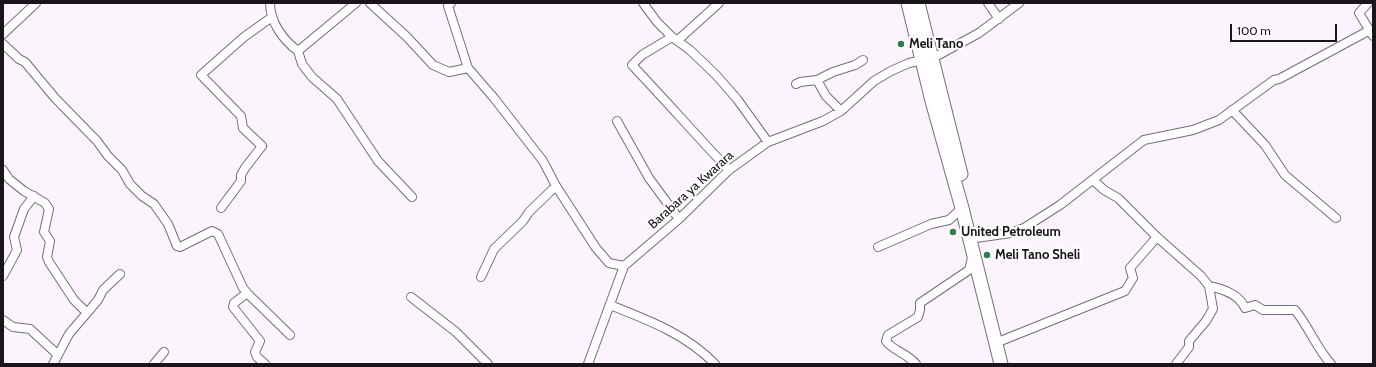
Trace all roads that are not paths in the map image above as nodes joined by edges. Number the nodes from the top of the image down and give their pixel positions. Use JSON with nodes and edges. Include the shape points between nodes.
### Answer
{"nodes":[{"id":1,"x":36,"y":3,"type":"edge"},
{"id":2,"x":270,"y":3,"type":"edge"},
{"id":3,"x":356,"y":3,"type":"edge"},
{"id":4,"x":370,"y":3,"type":"edge"},
{"id":5,"x":451,"y":3,"type":"edge"},
{"id":6,"x":643,"y":3,"type":"edge"},
{"id":7,"x":719,"y":3,"type":"edge"},
{"id":8,"x":908,"y":3,"type":"edge"},
{"id":9,"x":918,"y":3,"type":"edge"},
{"id":10,"x":988,"y":3,"type":"edge"},
{"id":11,"x":1019,"y":3,"type":"edge"},
{"id":12,"x":1368,"y":3,"type":"edge"},
{"id":13,"x":272,"y":17,"type":"junction"},
{"id":14,"x":999,"y":19,"type":"junction"},
{"id":15,"x":1371,"y":33,"type":"edge"},
{"id":16,"x":3,"y":34,"type":"edge"},
{"id":17,"x":675,"y":38,"type":"junction"},
{"id":18,"x":3,"y":44,"type":"edge"},
{"id":19,"x":298,"y":51,"type":"junction"},
{"id":20,"x":927,"y":59,"type":"junction"},
{"id":21,"x":863,"y":60,"type":"dead end"},
{"id":22,"x":468,"y":68,"type":"junction"},
{"id":23,"x":818,"y":80,"type":"junction"},
{"id":24,"x":796,"y":84,"type":"dead end"},
{"id":25,"x":1232,"y":110,"type":"junction"},
{"id":26,"x":841,"y":111,"type":"junction"},
{"id":27,"x":617,"y":121,"type":"dead end"},
{"id":28,"x":768,"y":142,"type":"junction"},
{"id":29,"x":3,"y":170,"type":"edge"},
{"id":30,"x":729,"y":170,"type":"junction"},
{"id":31,"x":1093,"y":180,"type":"junction"},
{"id":32,"x":556,"y":186,"type":"junction"},
{"id":33,"x":34,"y":196,"type":"junction"},
{"id":34,"x":412,"y":197,"type":"dead end"},
{"id":35,"x":221,"y":208,"type":"dead end"},
{"id":36,"x":962,"y":208,"type":"junction"},
{"id":37,"x":1336,"y":218,"type":"dead end"},
{"id":38,"x":678,"y":219,"type":"junction"},
{"id":39,"x":1157,"y":237,"type":"junction"},
{"id":40,"x":973,"y":239,"type":"junction"},
{"id":41,"x":878,"y":247,"type":"dead end"},
{"id":42,"x":972,"y":254,"type":"junction"},
{"id":43,"x":624,"y":266,"type":"junction"},
{"id":44,"x":120,"y":274,"type":"dead end"},
{"id":45,"x":3,"y":276,"type":"edge"},
{"id":46,"x":481,"y":276,"type":"dead end"},
{"id":47,"x":1209,"y":286,"type":"junction"},
{"id":48,"x":247,"y":293,"type":"junction"},
{"id":49,"x":411,"y":297,"type":"dead end"},
{"id":50,"x":610,"y":305,"type":"junction"},
{"id":51,"x":87,"y":313,"type":"junction"},
{"id":52,"x":3,"y":320,"type":"edge"},
{"id":53,"x":290,"y":335,"type":"dead end"},
{"id":54,"x":1003,"y":340,"type":"junction"},
{"id":55,"x":164,"y":352,"type":"dead end"},
{"id":56,"x":58,"y":355,"type":"junction"},
{"id":57,"x":52,"y":364,"type":"edge"},
{"id":58,"x":154,"y":364,"type":"edge"},
{"id":59,"x":265,"y":364,"type":"edge"},
{"id":60,"x":488,"y":364,"type":"edge"},
{"id":61,"x":588,"y":364,"type":"edge"},
{"id":62,"x":715,"y":364,"type":"edge"},
{"id":63,"x":916,"y":364,"type":"edge"},
{"id":64,"x":1001,"y":364,"type":"edge"},
{"id":65,"x":1010,"y":364,"type":"edge"},
{"id":66,"x":1176,"y":364,"type":"edge"},
{"id":67,"x":1331,"y":364,"type":"edge"}],
"edges":[{"from":1,"to":16,"type":"street"},
{"from":2,"to":13,"type":"street"},
{"from":3,"to":19,"type":"street"},
{"from":4,"to":22,"type":"street","via":[[433,65],[449,72]]},
{"from":5,"to":22,"type":"street","via":[[448,6]]},
{"from":6,"to":17,"type":"street"},
{"from":7,"to":17,"type":"street"},
{"from":8,"to":20,"type":"main road"},
{"from":9,"to":20,"type":"main road"},
{"from":10,"to":14,"type":"street"},
{"from":11,"to":14,"type":"street","name":"Barabara ya Kwarara"},
{"from":12,"to":15,"type":"street","via":[[1359,13]]},
{"from":13,"to":19,"type":"street","via":[[286,43]]},
{"from":13,"to":35,"type":"street","via":[[244,37],[201,76],[242,116],[243,128],[262,146],[245,168],[240,181]]},
{"from":14,"to":20,"type":"street","name":"Barabara ya Kwarara","via":[[979,33]]},
{"from":15,"to":25,"type":"street","via":[[1274,80]]},
{"from":17,"to":28,"type":"street","via":[[716,74]]},
{"from":17,"to":30,"type":"street","via":[[642,55],[632,65],[668,105],[679,113],[693,134]]},
{"from":18,"to":48,"type":"street","via":[[25,62],[55,98],[97,140],[130,184],[154,204],[168,224],[177,246],[180,248],[212,230],[216,231],[242,288]]},
{"from":19,"to":34,"type":"street","via":[[302,64],[312,77],[337,99],[378,161]]},
{"from":20,"to":26,"type":"street","name":"Barabara ya Kwarara","via":[[891,71],[874,81]]},
{"from":20,"to":36,"type":"main road"},
{"from":20,"to":40,"type":"main road","via":[[936,80]]},
{"from":21,"to":23,"type":"street"},
{"from":22,"to":32,"type":"street","via":[[543,162]]},
{"from":23,"to":24,"type":"street"},
{"from":23,"to":26,"type":"street","via":[[826,96]]},
{"from":25,"to":31,"type":"street","via":[[1219,120],[1193,130],[1144,140]]},
{"from":25,"to":37,"type":"street","via":[[1265,145],[1285,175]]},
{"from":26,"to":28,"type":"street","name":"Barabara ya Kwarara","via":[[823,121]]},
{"from":27,"to":38,"type":"street","via":[[649,178]]},
{"from":28,"to":30,"type":"street","name":"Barabara ya Kwarara"},
{"from":29,"to":33,"type":"street","via":[[9,179]]},
{"from":30,"to":38,"type":"street","name":"Barabara ya Kwarara"},
{"from":31,"to":39,"type":"street","via":[[1118,198]]},
{"from":31,"to":40,"type":"street","via":[[1024,228]]},
{"from":32,"to":43,"type":"street","via":[[596,248],[609,263]]},
{"from":32,"to":46,"type":"street","via":[[494,249]]},
{"from":33,"to":45,"type":"street","via":[[24,210],[14,237],[17,250]]},
{"from":33,"to":51,"type":"street","via":[[46,203],[49,210],[44,232],[50,241],[47,257],[49,262],[74,300]]},
{"from":36,"to":40,"type":"main road"},
{"from":36,"to":41,"type":"street","via":[[949,220],[931,224]]},
{"from":38,"to":43,"type":"street","name":"Barabara ya Kwarara"},
{"from":39,"to":47,"type":"street"},
{"from":39,"to":54,"type":"street","via":[[1130,268],[1133,278],[1125,291]]},
{"from":40,"to":42,"type":"main road"},
{"from":40,"to":54,"type":"main road"},
{"from":42,"to":63,"type":"street","via":[[969,270],[920,303],[918,317],[888,335],[886,341],[890,347],[910,356]]},
{"from":42,"to":64,"type":"main road"},
{"from":43,"to":50,"type":"street","name":"Barabara ya Kwarara"},
{"from":44,"to":51,"type":"street","via":[[107,285]]},
{"from":47,"to":66,"type":"street","via":[[1213,309],[1189,341],[1189,347]]},
{"from":47,"to":67,"type":"street","via":[[1230,293],[1243,303],[1245,308],[1255,305],[1263,310],[1295,310],[1307,325],[1322,355]]},
{"from":48,"to":53,"type":"street"},
{"from":48,"to":59,"type":"street","via":[[234,303],[233,307],[260,341],[255,352]]},
{"from":49,"to":60,"type":"street","via":[[456,332]]},
{"from":50,"to":61,"type":"street","name":"Barabara ya Kwarara"},
{"from":50,"to":62,"type":"street","via":[[649,320],[680,336],[702,351]]},
{"from":51,"to":56,"type":"street","via":[[72,329]]},
{"from":52,"to":56,"type":"street","via":[[13,327],[30,329]]},
{"from":54,"to":65,"type":"main road"},
{"from":55,"to":58,"type":"street"},
{"from":56,"to":57,"type":"street"}]}
